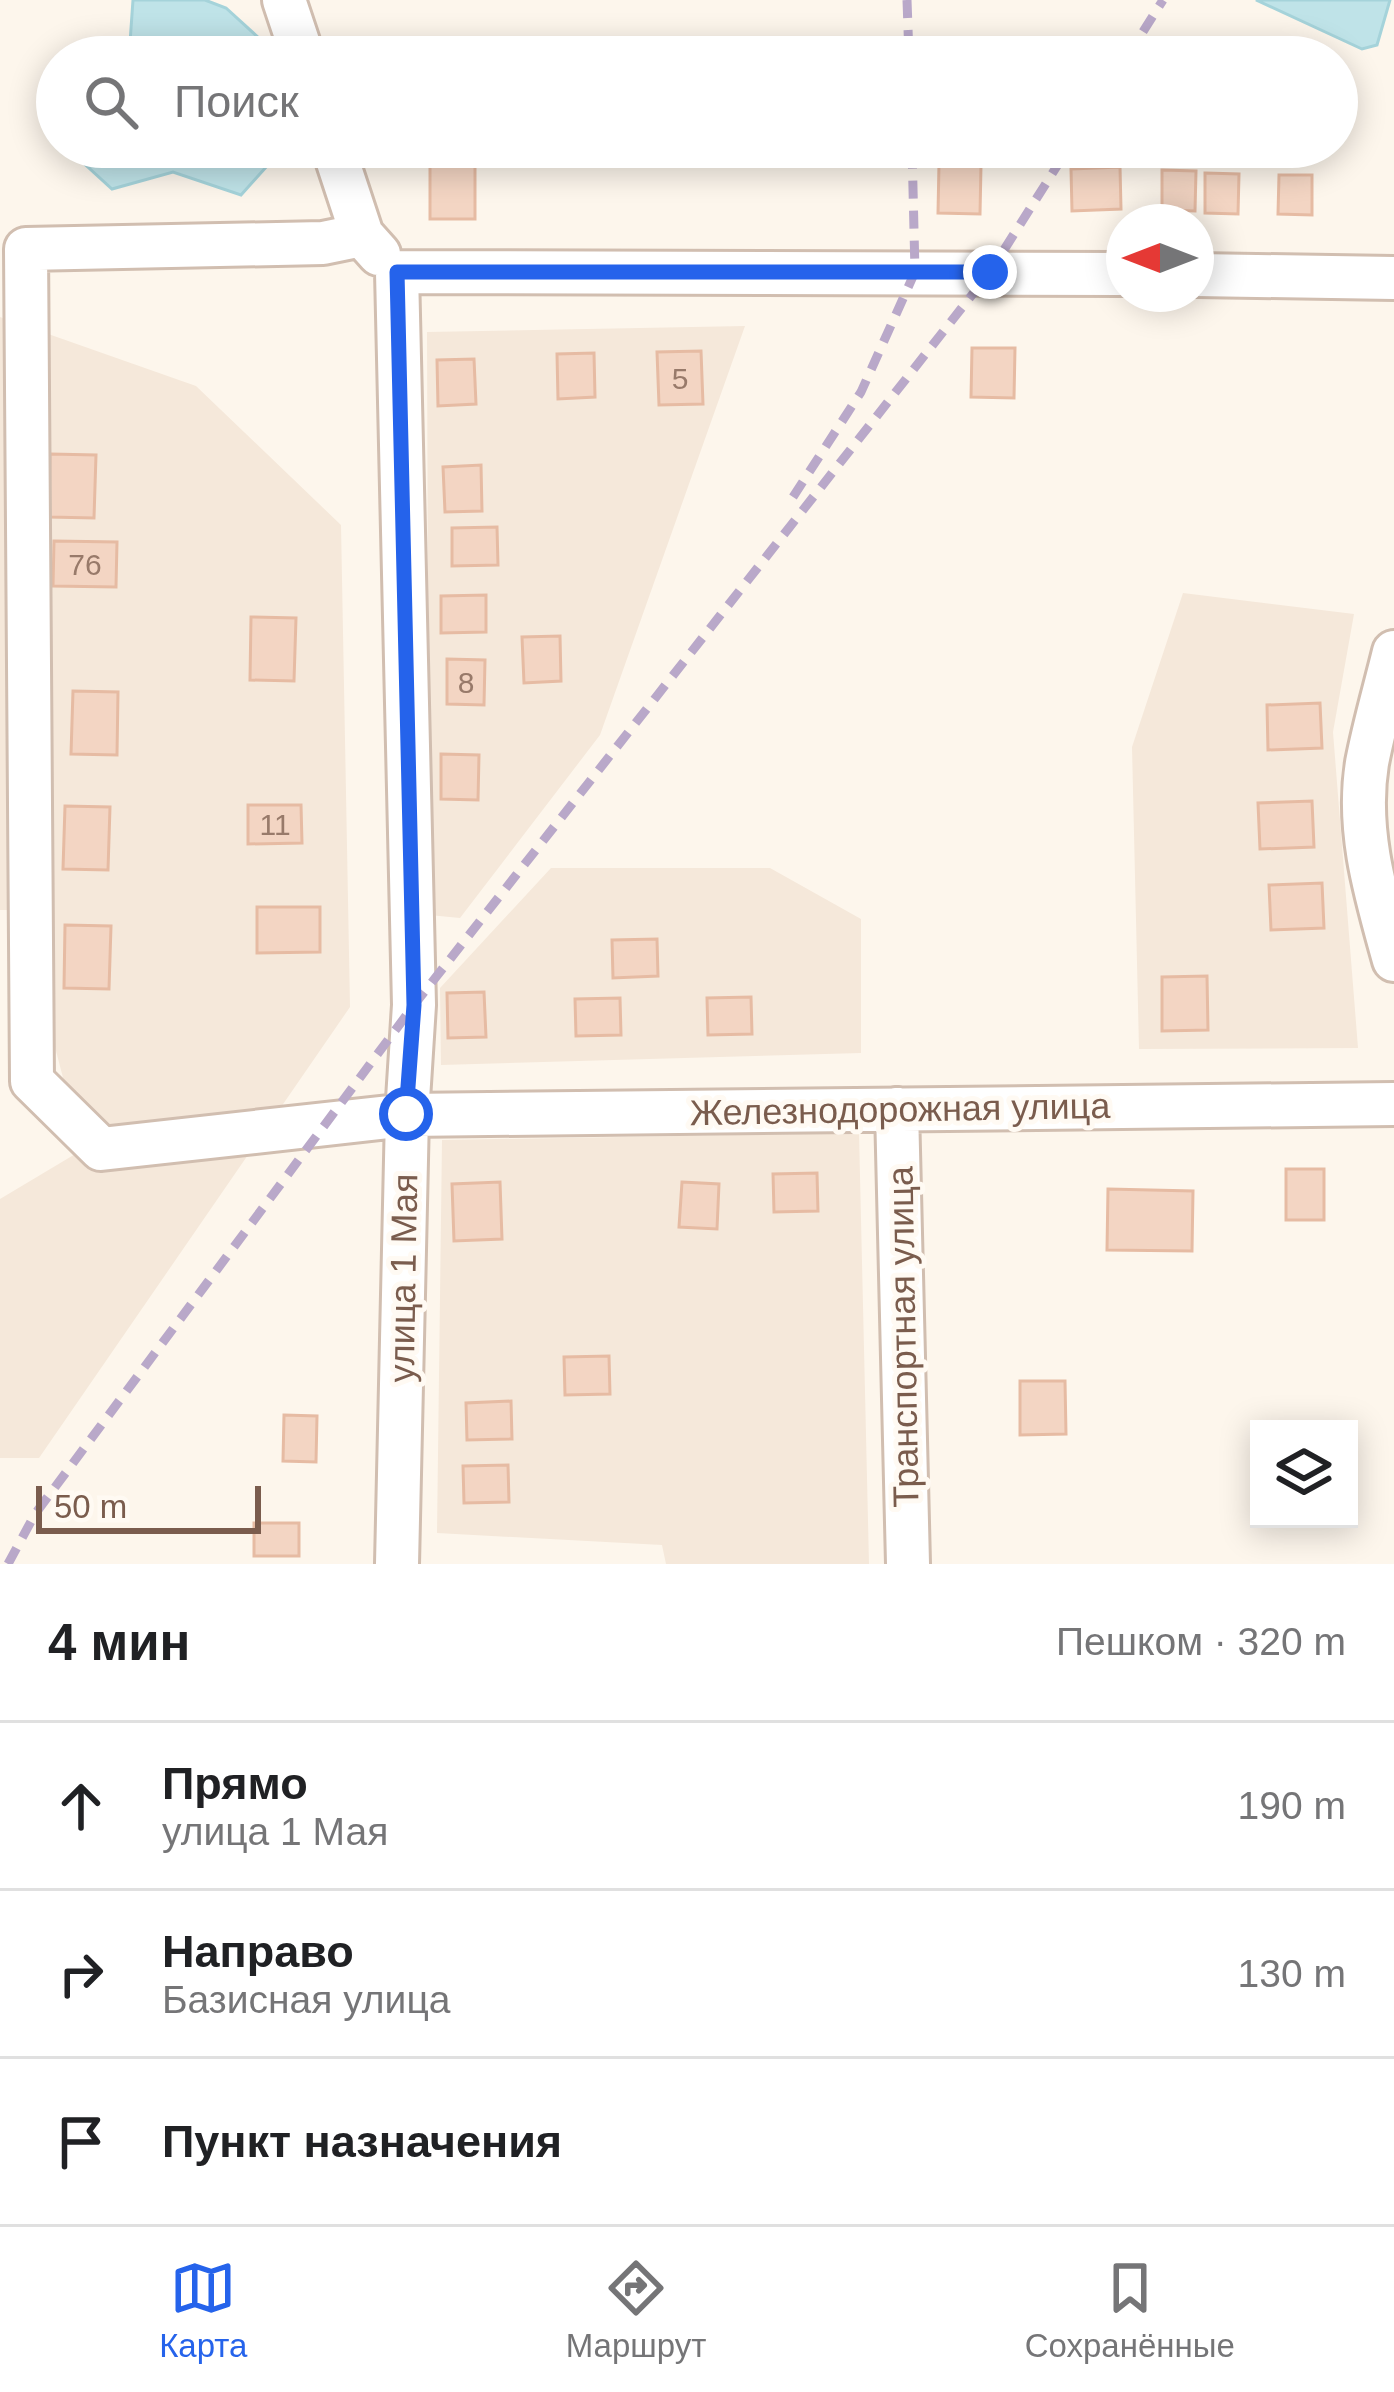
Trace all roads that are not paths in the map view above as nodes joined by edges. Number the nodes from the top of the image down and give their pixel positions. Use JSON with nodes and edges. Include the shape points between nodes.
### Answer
{"nodes":[{"id":1,"x":284,"y":0,"type":"edge"},
{"id":2,"x":296,"y":36,"type":"edge"},
{"id":3,"x":340,"y":168,"type":"edge"},
{"id":4,"x":362,"y":235,"type":"junction"},
{"id":5,"x":13,"y":248,"type":"edge"},
{"id":6,"x":397,"y":272,"type":"junction"},
{"id":7,"x":1106,"y":274,"type":"edge"},
{"id":8,"x":1214,"y":275,"type":"edge"},
{"id":9,"x":1394,"y":278,"type":"edge"},
{"id":10,"x":1394,"y":652,"type":"edge"},
{"id":11,"x":1394,"y":960,"type":"edge"},
{"id":12,"x":1394,"y":1104,"type":"edge"},
{"id":13,"x":898,"y":1109,"type":"junction"},
{"id":14,"x":406,"y":1114,"type":"junction"},
{"id":15,"x":397,"y":1564,"type":"edge"},
{"id":16,"x":908,"y":1564,"type":"edge"}],
"edges":[{"from":1,"to":2,"type":"street"},
{"from":3,"to":4,"type":"street"},
{"from":4,"to":5,"type":"street","via":[[322,243]]},
{"from":4,"to":6,"type":"street"},
{"from":5,"to":14,"type":"street","name":"Железнодорожная улица","via":[[32,1082],[100,1148]]},
{"from":6,"to":7,"type":"street"},
{"from":6,"to":14,"type":"street","name":"улица 1 Мая","via":[[414,1005]]},
{"from":8,"to":9,"type":"street"},
{"from":10,"to":11,"type":"street","via":[[1366,766],[1364,818]]},
{"from":12,"to":13,"type":"street","name":"Железнодорожная улица"},
{"from":13,"to":14,"type":"street","name":"Железнодорожная улица"},
{"from":13,"to":16,"type":"street","name":"Транспортная улица"},
{"from":14,"to":15,"type":"street","name":"улица 1 Мая"}]}
